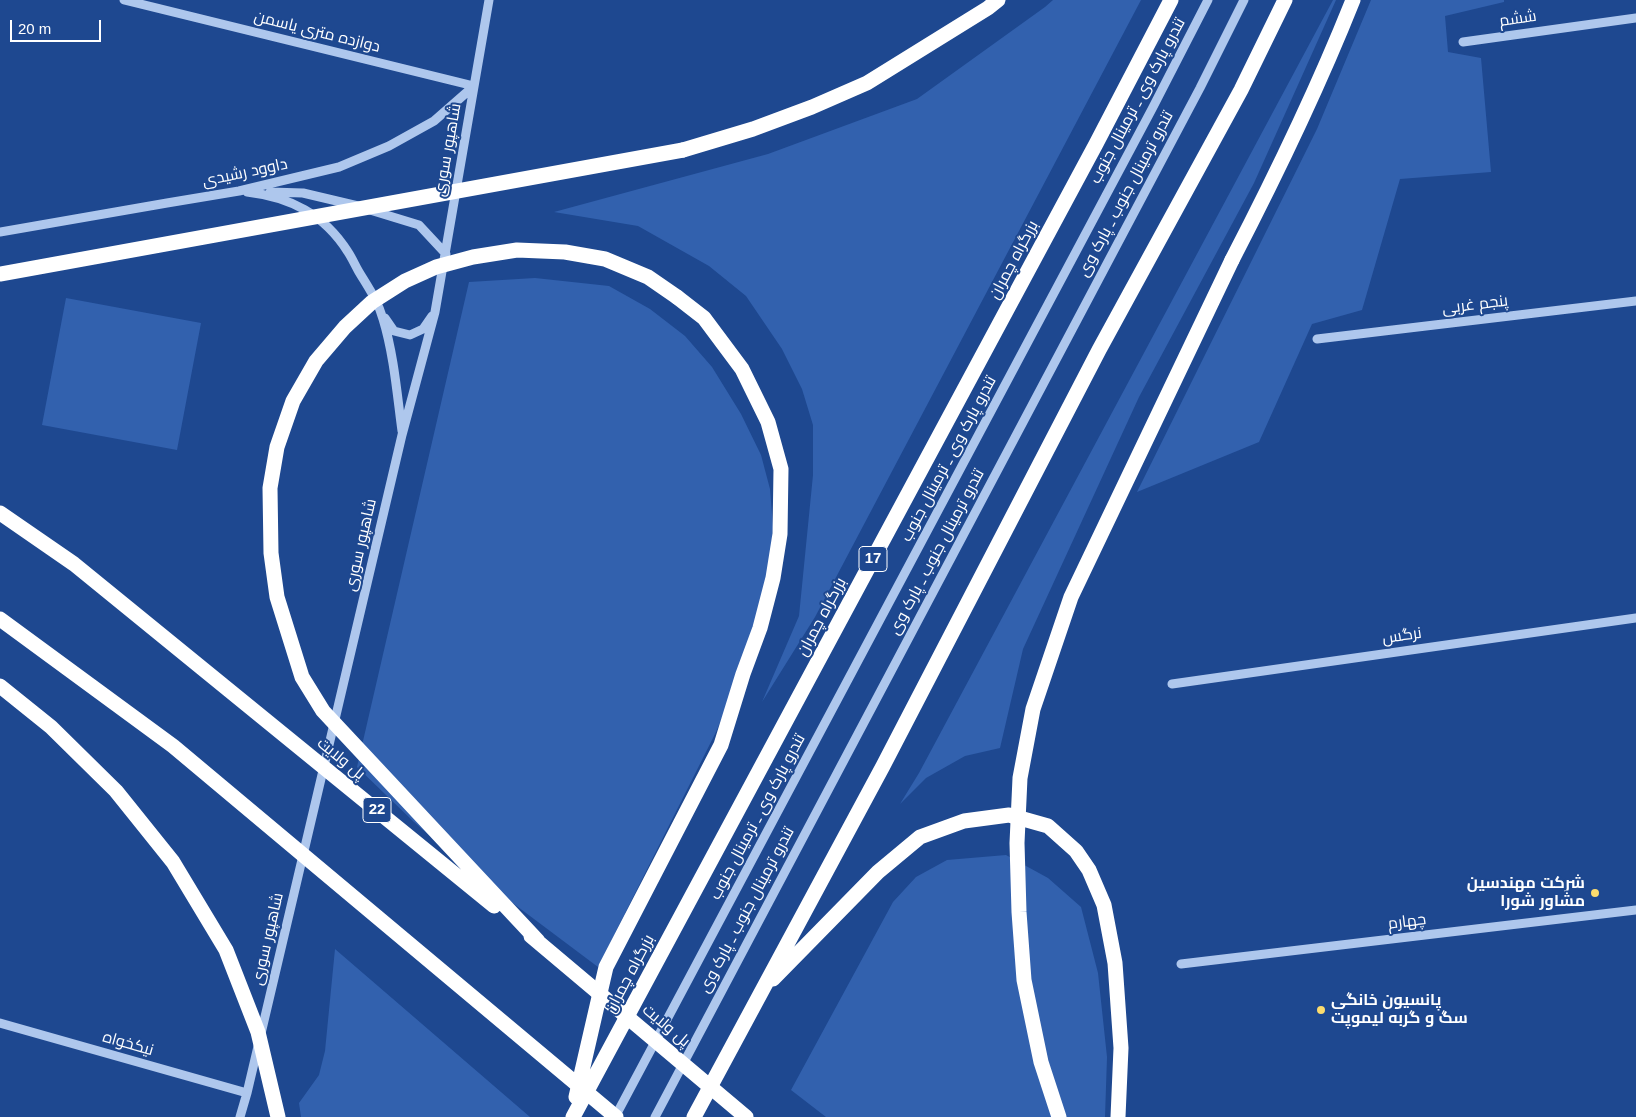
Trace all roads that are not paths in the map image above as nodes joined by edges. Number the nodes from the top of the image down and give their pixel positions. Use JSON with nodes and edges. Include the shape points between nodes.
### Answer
{"nodes":[{"id":1,"x":124,"y":0,"type":"edge"},
{"id":2,"x":489,"y":0,"type":"edge"},
{"id":3,"x":998,"y":0,"type":"edge"},
{"id":4,"x":1171,"y":0,"type":"edge"},
{"id":5,"x":1208,"y":0,"type":"edge"},
{"id":6,"x":1244,"y":0,"type":"edge"},
{"id":7,"x":1285,"y":0,"type":"edge"},
{"id":8,"x":1353,"y":0,"type":"edge"},
{"id":9,"x":1636,"y":18,"type":"edge"},
{"id":10,"x":1463,"y":42,"type":"dead end"},
{"id":11,"x":474,"y":86,"type":"junction"},
{"id":12,"x":239,"y":191,"type":"junction"},
{"id":13,"x":0,"y":232,"type":"edge"},
{"id":14,"x":446,"y":254,"type":"junction"},
{"id":15,"x":0,"y":274,"type":"edge"},
{"id":16,"x":1636,"y":301,"type":"edge"},
{"id":17,"x":435,"y":312,"type":"junction"},
{"id":18,"x":383,"y":316,"type":"junction"},
{"id":19,"x":1317,"y":339,"type":"dead end"},
{"id":20,"x":402,"y":435,"type":"junction"},
{"id":21,"x":0,"y":513,"type":"edge"},
{"id":22,"x":1636,"y":618,"type":"edge"},
{"id":23,"x":0,"y":619,"type":"edge"},
{"id":24,"x":1172,"y":684,"type":"dead end"},
{"id":25,"x":0,"y":686,"type":"edge"},
{"id":26,"x":1636,"y":910,"type":"edge"},
{"id":27,"x":538,"y":941,"type":"junction"},
{"id":28,"x":1181,"y":964,"type":"dead end"},
{"id":29,"x":761,"y":990,"type":"junction"},
{"id":30,"x":0,"y":1023,"type":"edge"},
{"id":31,"x":247,"y":1093,"type":"junction"},
{"id":32,"x":746,"y":1116,"type":"edge"},
{"id":33,"x":240,"y":1117,"type":"edge"},
{"id":34,"x":278,"y":1117,"type":"edge"},
{"id":35,"x":572,"y":1117,"type":"edge"},
{"id":36,"x":616,"y":1117,"type":"edge"},
{"id":37,"x":655,"y":1117,"type":"edge"},
{"id":38,"x":694,"y":1117,"type":"edge"},
{"id":39,"x":1059,"y":1117,"type":"edge"},
{"id":40,"x":1118,"y":1117,"type":"edge"}],
"edges":[{"from":1,"to":11,"type":"street","name":"دوازده متری یاسمن"},
{"from":2,"to":11,"type":"street","name":"شاهپور سوری"},
{"from":3,"to":15,"type":"highway","bridge":true,"via":[[867,83],[753,129],[683,150]]},
{"from":4,"to":35,"type":"highway","name":"بزرگراه چمران","number":"17","via":[[1092,153]]},
{"from":5,"to":36,"type":"street","name":"تندرو پارک وی ـ ترمینال جنوب"},
{"from":6,"to":37,"type":"street","name":"تندرو ترمینال جنوب ـ پارک وی"},
{"from":7,"to":29,"type":"highway","via":[[883,766]]},
{"from":8,"to":39,"type":"highway","bridge":true,"via":[[1330,57],[1071,597],[1033,710],[1020,778],[1017,843],[1020,922],[1024,980],[1041,1062]]},
{"from":9,"to":10,"type":"street","name":"ششم"},
{"from":11,"to":12,"type":"street","name":"داوود رشیدی","via":[[434,120],[390,146],[339,167]]},
{"from":11,"to":14,"type":"street","name":"شاهپور سوری"},
{"from":12,"to":13,"type":"street","name":"داوود رشیدی"},
{"from":12,"to":14,"type":"street","via":[[303,193],[356,205],[419,225]]},
{"from":12,"to":18,"type":"street","via":[[269,195],[292,203],[329,228],[347,251]]},
{"from":14,"to":17,"type":"street","name":"شاهپور سوری"},
{"from":16,"to":19,"type":"street","name":"پنجم غربی"},
{"from":17,"to":18,"type":"street","via":[[423,329],[410,335],[394,330]]},
{"from":17,"to":20,"type":"street","name":"شاهپور سوری"},
{"from":18,"to":20,"type":"street"},
{"from":20,"to":31,"type":"street","name":"شاهپور سوری"},
{"from":21,"to":27,"type":"highway","name":"پل ولایت","number":"22","bridge":true,"via":[[74,564]]},
{"from":22,"to":24,"type":"street","name":"نرگس"},
{"from":23,"to":36,"type":"highway","bridge":true,"via":[[173,746]]},
{"from":25,"to":34,"type":"highway","bridge":true,"via":[[51,727],[116,792],[173,862],[226,950],[258,1032]]},
{"from":26,"to":28,"type":"street","name":"چهارم"},
{"from":27,"to":32,"type":"highway","name":"پل ولایت","number":"22","bridge":true},
{"from":27,"to":35,"type":"highway","bridge":true,"via":[[323,711],[302,677],[277,597],[271,553],[270,488],[277,447],[293,401],[316,361],[372,302],[405,281],[436,267],[517,250],[565,252],[605,259],[648,277],[704,318],[742,369],[768,422],[781,469],[780,534],[760,628],[721,745],[606,966]]},
{"from":29,"to":38,"type":"highway"},
{"from":29,"to":40,"type":"highway","via":[[878,872],[920,837],[964,821],[1009,815],[1048,826],[1076,851],[1089,870],[1104,905],[1115,964],[1120,1048]]},
{"from":30,"to":31,"type":"street","name":"نیکخواه"},
{"from":31,"to":33,"type":"street","name":"شاهپور سوری"}]}
